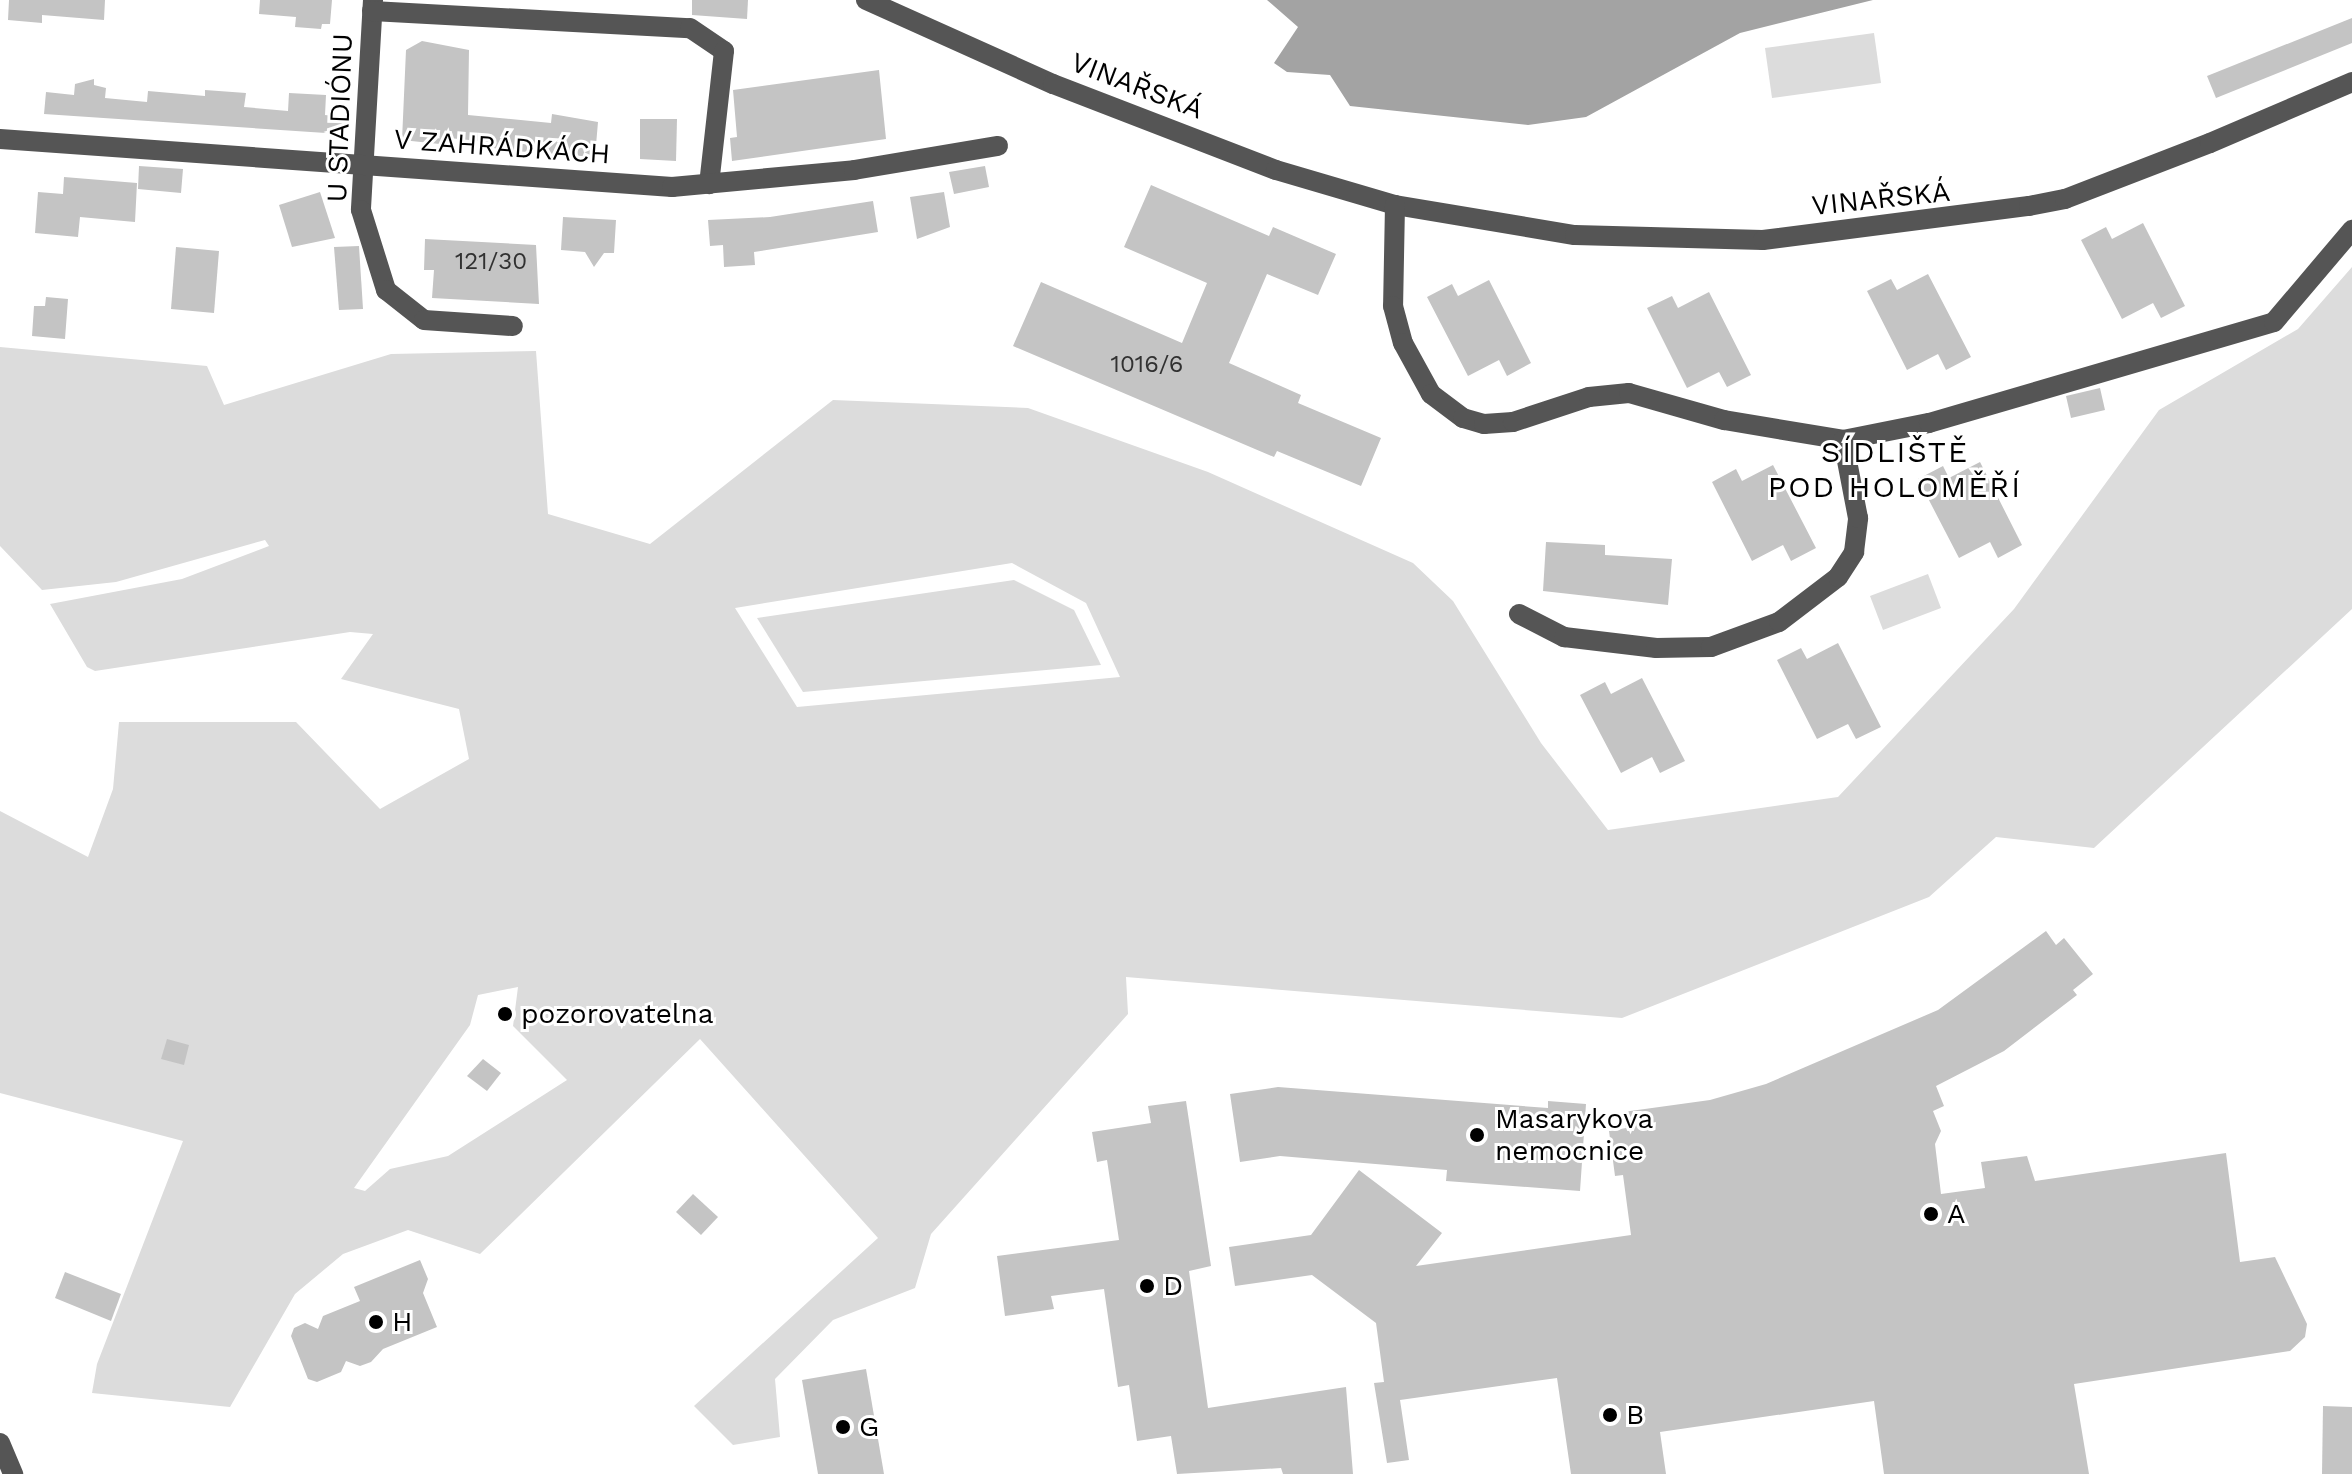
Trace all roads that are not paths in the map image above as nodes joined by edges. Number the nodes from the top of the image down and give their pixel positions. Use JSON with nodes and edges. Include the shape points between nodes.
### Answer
{"nodes":[{"id":1,"x":866,"y":0,"type":"edge"},
{"id":2,"x":372,"y":5,"type":"edge"},
{"id":3,"x":2352,"y":82,"type":"edge"},
{"id":4,"x":0,"y":139,"type":"edge"},
{"id":5,"x":998,"y":146,"type":"dead end"},
{"id":6,"x":363,"y":166,"type":"junction"},
{"id":7,"x":709,"y":184,"type":"junction"},
{"id":8,"x":1395,"y":205,"type":"junction"},
{"id":9,"x":2352,"y":230,"type":"edge"},
{"id":10,"x":513,"y":326,"type":"dead end"},
{"id":11,"x":1843,"y":440,"type":"junction"},
{"id":12,"x":1519,"y":614,"type":"dead end"},
{"id":13,"x":0,"y":1443,"type":"edge"},
{"id":14,"x":13,"y":1474,"type":"edge"}],
"edges":[{"from":1,"to":8,"type":"street","name":"VINAŘSKÁ","via":[[1053,84],[1276,170]]},
{"from":2,"to":6,"type":"street","name":"U STADIÓNU"},
{"from":2,"to":7,"type":"street","via":[[690,28],[724,51]]},
{"from":3,"to":8,"type":"street","name":"VINAŘSKÁ","via":[[2065,199],[1966,218],[1749,240],[1575,235]]},
{"from":4,"to":6,"type":"street","name":"V ZAHRÁDKÁCH"},
{"from":5,"to":7,"type":"street","name":"V ZAHRÁDKÁCH","via":[[854,170]]},
{"from":6,"to":7,"type":"street","name":"V ZAHRÁDKÁCH","via":[[672,187]]},
{"from":6,"to":10,"type":"street","name":"U STADIÓNU","via":[[361,210],[386,290],[424,320]]},
{"from":8,"to":11,"type":"street","via":[[1393,306],[1403,343],[1431,394],[1463,418],[1484,424],[1513,422],[1589,397],[1629,393],[1724,420]]},
{"from":9,"to":11,"type":"street","via":[[2274,322],[1929,423]]},
{"from":11,"to":12,"type":"street","via":[[1858,518],[1854,552],[1838,577],[1779,622],[1711,647],[1656,648],[1564,637]]},
{"from":13,"to":14,"type":"street"}]}
